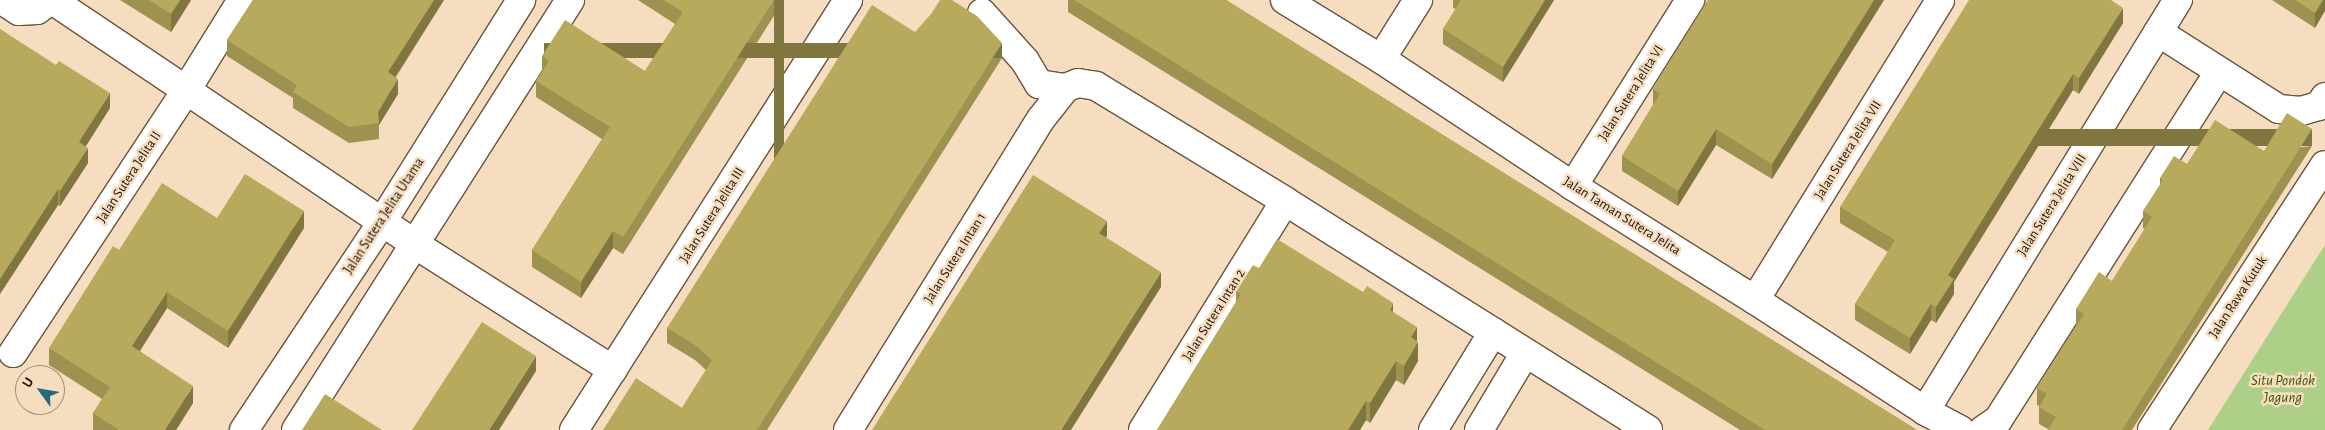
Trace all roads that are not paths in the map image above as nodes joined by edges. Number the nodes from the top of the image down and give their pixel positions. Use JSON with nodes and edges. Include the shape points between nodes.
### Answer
{"nodes":[{"id":1,"x":51,"y":0,"type":"edge"},
{"id":2,"x":242,"y":0,"type":"edge"},
{"id":3,"x":521,"y":0,"type":"edge"},
{"id":4,"x":570,"y":0,"type":"edge"},
{"id":5,"x":848,"y":0,"type":"edge"},
{"id":6,"x":1285,"y":0,"type":"edge"},
{"id":7,"x":1418,"y":0,"type":"edge"},
{"id":8,"x":1690,"y":0,"type":"edge"},
{"id":9,"x":1940,"y":0,"type":"edge"},
{"id":10,"x":2178,"y":0,"type":"edge"},
{"id":11,"x":2,"y":4,"type":"edge"},
{"id":12,"x":982,"y":13,"type":"dead end"},
{"id":13,"x":2158,"y":32,"type":"junction"},
{"id":14,"x":1381,"y":59,"type":"junction"},
{"id":15,"x":2219,"y":72,"type":"junction"},
{"id":16,"x":1066,"y":88,"type":"junction"},
{"id":17,"x":185,"y":92,"type":"junction"},
{"id":18,"x":2325,"y":97,"type":"edge"},
{"id":19,"x":2325,"y":165,"type":"edge"},
{"id":20,"x":1573,"y":186,"type":"junction"},
{"id":21,"x":1285,"y":200,"type":"junction"},
{"id":22,"x":382,"y":222,"type":"junction"},
{"id":23,"x":416,"y":245,"type":"junction"},
{"id":24,"x":1755,"y":300,"type":"junction"},
{"id":25,"x":1493,"y":332,"type":"junction"},
{"id":26,"x":13,"y":353,"type":"dead end"},
{"id":27,"x":1525,"y":353,"type":"junction"},
{"id":28,"x":613,"y":370,"type":"junction"},
{"id":29,"x":1925,"y":411,"type":"junction"},
{"id":30,"x":244,"y":430,"type":"edge"},
{"id":31,"x":296,"y":430,"type":"edge"},
{"id":32,"x":574,"y":430,"type":"edge"},
{"id":33,"x":848,"y":430,"type":"edge"},
{"id":34,"x":1143,"y":430,"type":"edge"},
{"id":35,"x":1433,"y":430,"type":"edge"},
{"id":36,"x":1479,"y":430,"type":"edge"},
{"id":37,"x":1648,"y":430,"type":"edge"},
{"id":38,"x":1960,"y":430,"type":"edge"},
{"id":39,"x":1983,"y":430,"type":"edge"},
{"id":40,"x":2152,"y":430,"type":"edge"}],
"edges":[{"from":1,"to":11,"type":"street","via":[[37,10],[19,11]]},
{"from":1,"to":17,"type":"street"},
{"from":2,"to":17,"type":"street","name":"Jalan Sutera Jelita II"},
{"from":3,"to":22,"type":"street","name":"Jalan Sutera Jelita Utama"},
{"from":4,"to":23,"type":"street"},
{"from":5,"to":28,"type":"street","name":"Jalan Sutera Jelita III"},
{"from":6,"to":14,"type":"street","name":"Jalan Taman Sutera Jelita"},
{"from":7,"to":14,"type":"street"},
{"from":8,"to":20,"type":"street","name":"Jalan Sutera Jelita VI"},
{"from":9,"to":24,"type":"street","name":"Jalan Sutera Jelita VII"},
{"from":10,"to":13,"type":"street","name":"Jalan Sutera Jelita VIII"},
{"from":12,"to":16,"type":"street","via":[[1025,61],[1039,84]]},
{"from":13,"to":15,"type":"street"},
{"from":13,"to":29,"type":"street","name":"Jalan Sutera Jelita VIII"},
{"from":14,"to":20,"type":"street","name":"Jalan Taman Sutera Jelita"},
{"from":15,"to":18,"type":"street","via":[[2279,109],[2301,112],[2319,106]]},
{"from":15,"to":39,"type":"street","via":[[1998,420]]},
{"from":16,"to":21,"type":"street","via":[[1078,83],[1096,86]]},
{"from":16,"to":33,"type":"street","name":"Jalan Sutera Intan 1","via":[[1041,118]]},
{"from":17,"to":22,"type":"street"},
{"from":17,"to":26,"type":"street","name":"Jalan Sutera Jelita II"},
{"from":19,"to":40,"type":"street","name":"Jalan Rawa Kutuk"},
{"from":20,"to":24,"type":"street","name":"Jalan Taman Sutera Jelita"},
{"from":21,"to":25,"type":"street"},
{"from":21,"to":34,"type":"street","name":"Jalan Sutera Intan 2"},
{"from":22,"to":23,"type":"street"},
{"from":22,"to":30,"type":"street","name":"Jalan Sutera Jelita Utama"},
{"from":23,"to":28,"type":"street"},
{"from":23,"to":31,"type":"street"},
{"from":24,"to":29,"type":"street","name":"Jalan Taman Sutera Jelita"},
{"from":25,"to":27,"type":"street"},
{"from":25,"to":35,"type":"street"},
{"from":27,"to":36,"type":"street"},
{"from":27,"to":37,"type":"street"},
{"from":28,"to":32,"type":"street","name":"Jalan Sutera Jelita III"},
{"from":29,"to":38,"type":"street","name":"Jalan Taman Sutera Jelita"}]}
